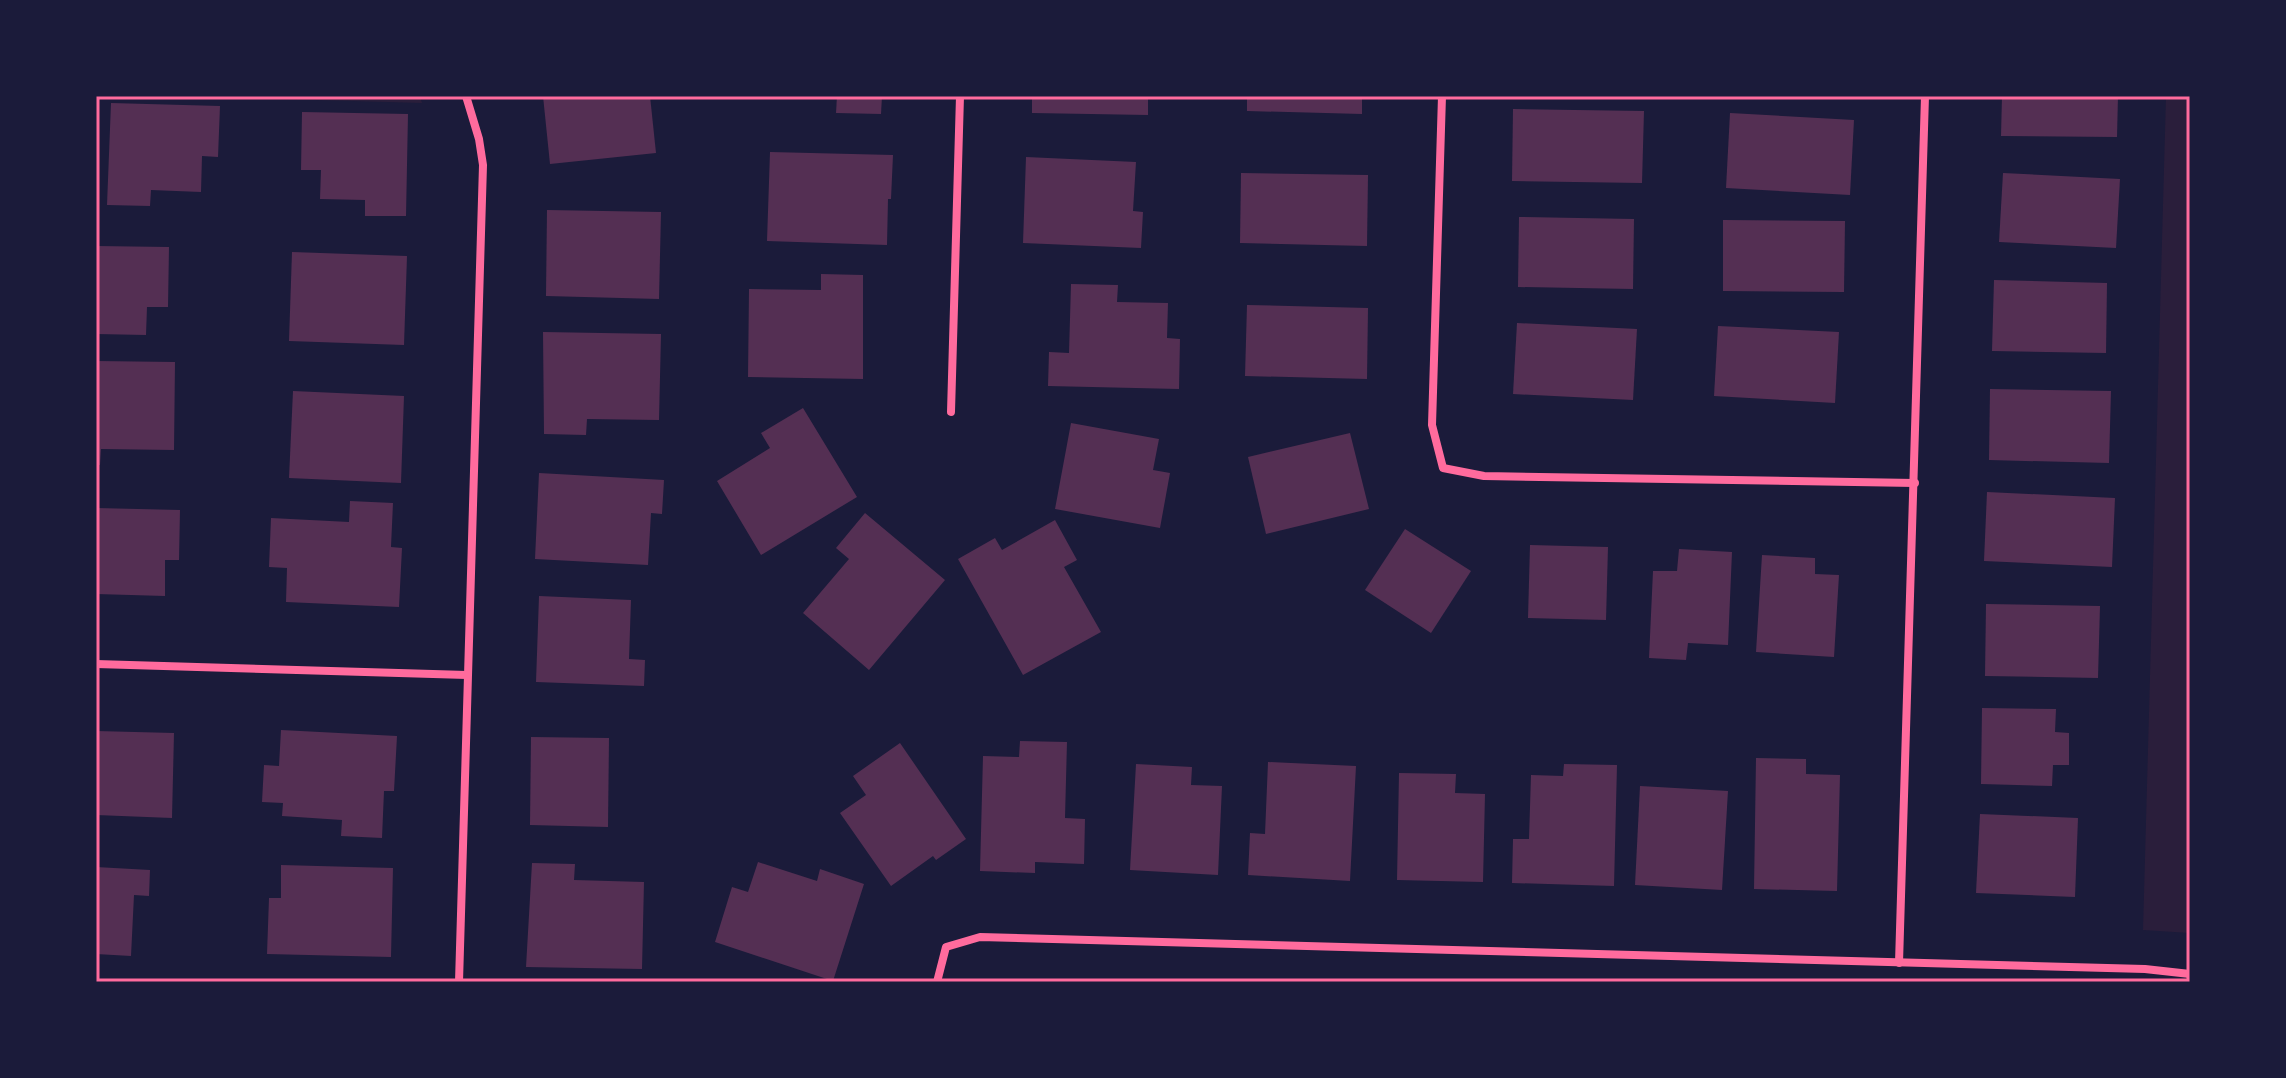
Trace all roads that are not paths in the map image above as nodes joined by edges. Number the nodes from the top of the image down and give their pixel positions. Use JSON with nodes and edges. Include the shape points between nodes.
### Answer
{"nodes":[{"id":1,"x":466,"y":96,"type":"edge"},
{"id":2,"x":960,"y":96,"type":"edge"},
{"id":3,"x":1442,"y":96,"type":"edge"},
{"id":4,"x":1925,"y":96,"type":"edge"},
{"id":5,"x":951,"y":412,"type":"dead end"},
{"id":6,"x":1915,"y":483,"type":"junction"},
{"id":7,"x":96,"y":664,"type":"edge"},
{"id":8,"x":467,"y":675,"type":"junction"},
{"id":9,"x":1899,"y":963,"type":"junction"},
{"id":10,"x":2190,"y":974,"type":"edge"},
{"id":11,"x":459,"y":982,"type":"edge"},
{"id":12,"x":937,"y":982,"type":"edge"}],
"edges":[{"from":1,"to":8,"type":"street","via":[[483,165]]},
{"from":2,"to":5,"type":"street"},
{"from":3,"to":6,"type":"street","via":[[1432,425],[1443,468],[1484,476]]},
{"from":4,"to":6,"type":"street"},
{"from":6,"to":9,"type":"street"},
{"from":7,"to":8,"type":"street"},
{"from":8,"to":11,"type":"street"},
{"from":9,"to":10,"type":"street"},
{"from":9,"to":12,"type":"street","via":[[980,937],[946,947]]}]}
